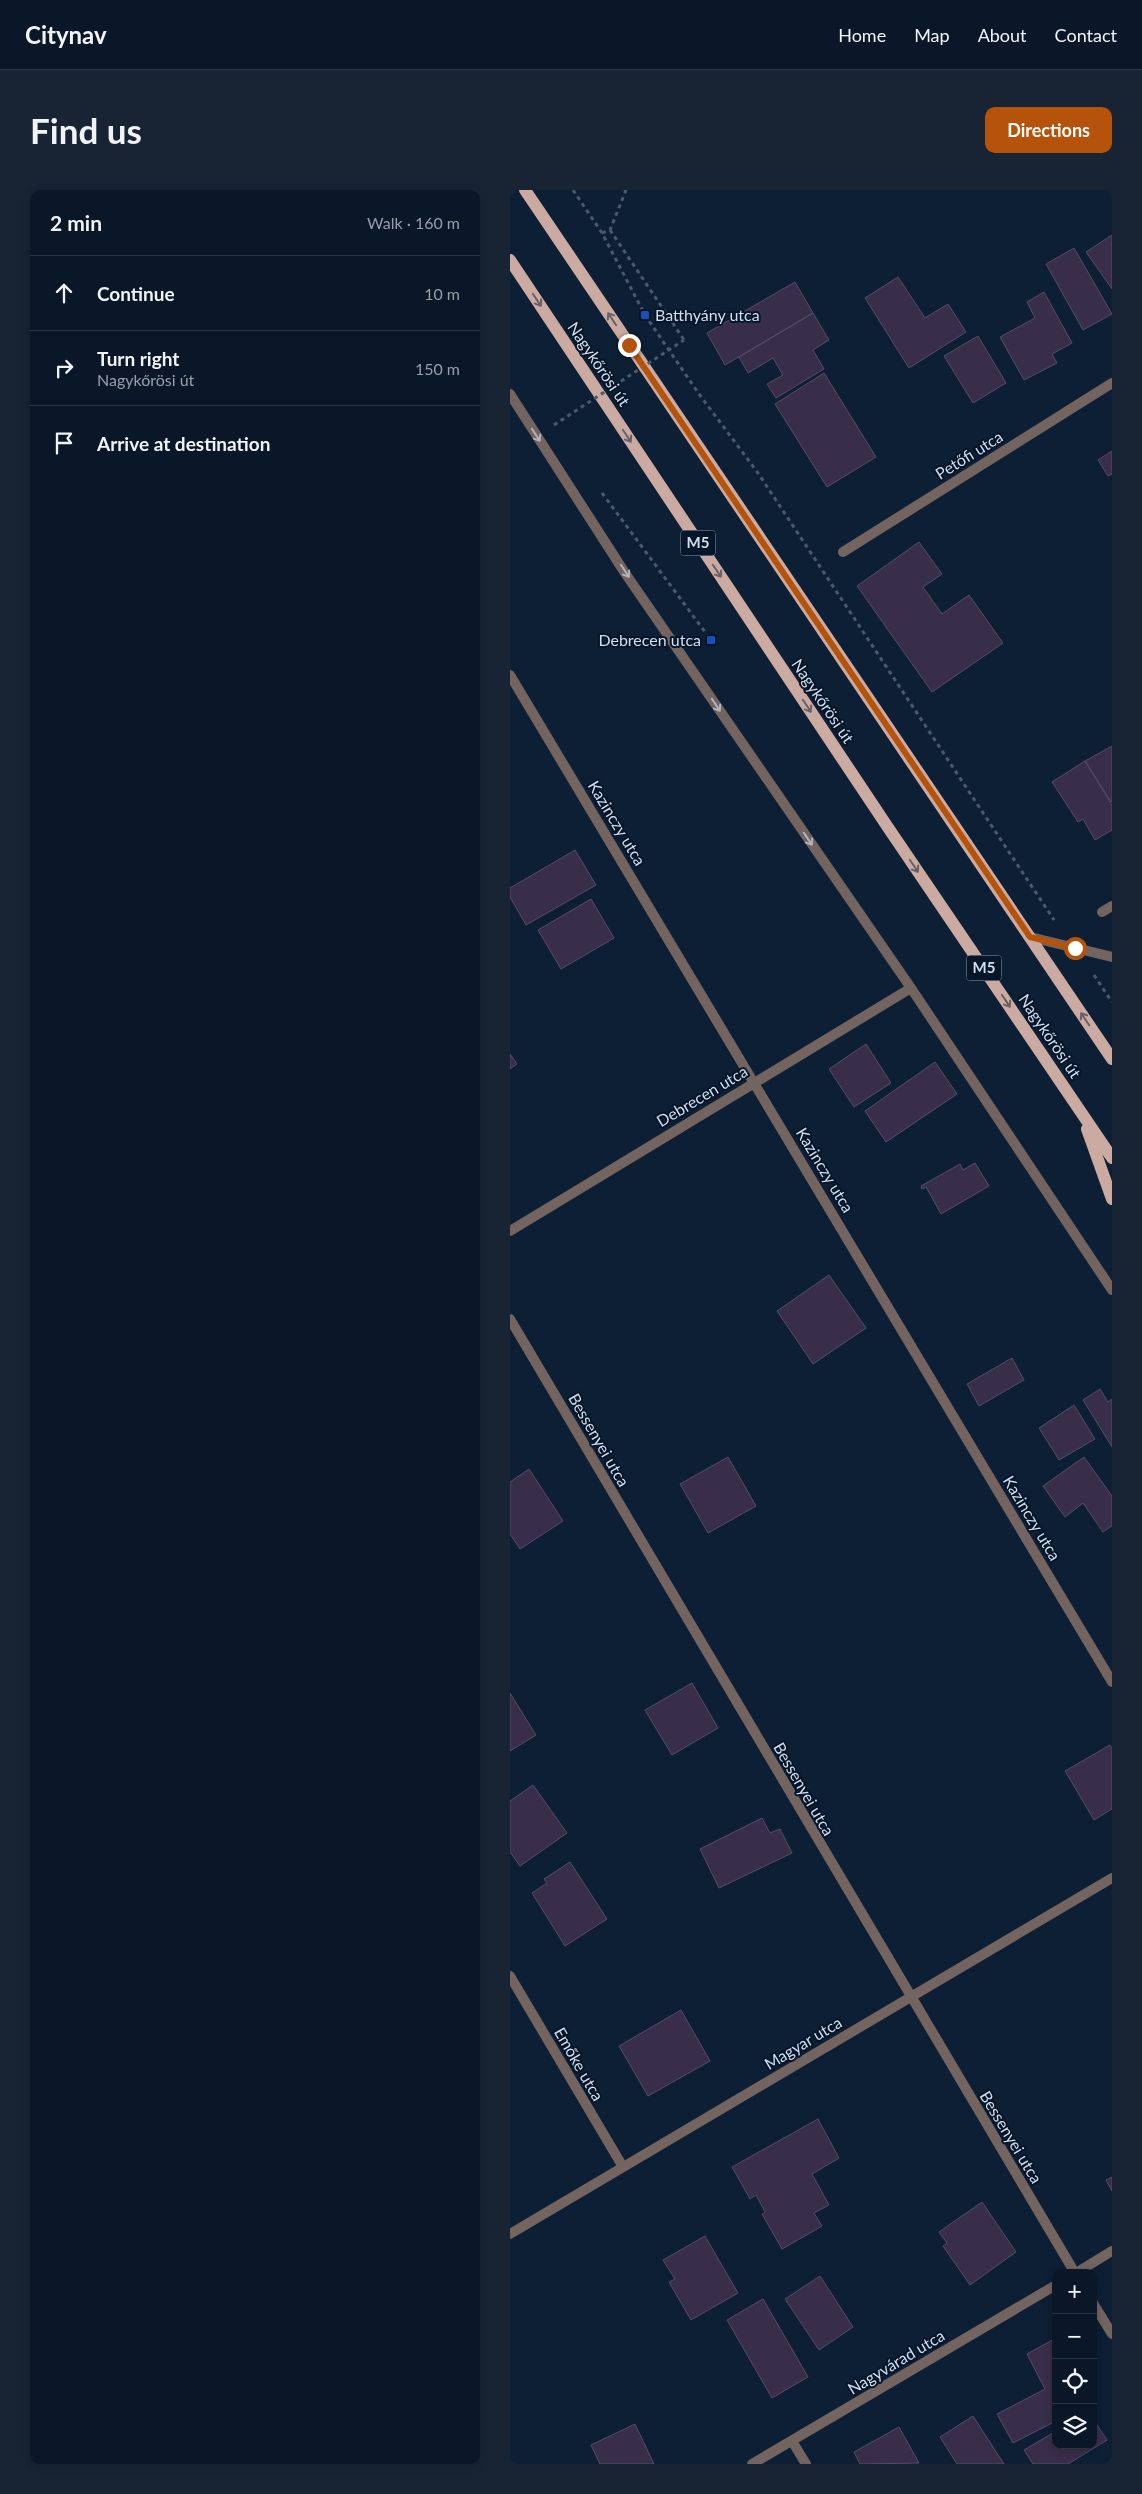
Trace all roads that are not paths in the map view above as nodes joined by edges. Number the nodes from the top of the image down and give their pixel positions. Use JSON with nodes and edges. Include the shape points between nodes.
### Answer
{"nodes":[{"id":1,"x":525,"y":190,"type":"edge"},
{"id":2,"x":510,"y":260,"type":"edge"},
{"id":3,"x":1112,"y":383,"type":"edge"},
{"id":4,"x":510,"y":394,"type":"edge"},
{"id":5,"x":843,"y":552,"type":"dead end"},
{"id":6,"x":510,"y":675,"type":"edge"},
{"id":7,"x":1112,"y":906,"type":"edge"},
{"id":8,"x":1102,"y":912,"type":"dead end"},
{"id":9,"x":1030,"y":937,"type":"junction"},
{"id":10,"x":1112,"y":957,"type":"edge"},
{"id":11,"x":911,"y":988,"type":"junction"},
{"id":12,"x":1112,"y":1060,"type":"edge"},
{"id":13,"x":755,"y":1082,"type":"junction"},
{"id":14,"x":1080,"y":1110,"type":"junction"},
{"id":15,"x":1112,"y":1158,"type":"edge"},
{"id":16,"x":1112,"y":1199,"type":"edge"},
{"id":17,"x":510,"y":1230,"type":"edge"},
{"id":18,"x":1112,"y":1290,"type":"edge"},
{"id":19,"x":510,"y":1319,"type":"edge"},
{"id":20,"x":1112,"y":1682,"type":"edge"},
{"id":21,"x":1112,"y":1878,"type":"edge"},
{"id":22,"x":510,"y":1976,"type":"edge"},
{"id":23,"x":910,"y":1996,"type":"junction"},
{"id":24,"x":623,"y":2167,"type":"junction"},
{"id":25,"x":510,"y":2234,"type":"edge"},
{"id":26,"x":1112,"y":2251,"type":"edge"},
{"id":27,"x":1073,"y":2269,"type":"edge"},
{"id":28,"x":1082,"y":2269,"type":"edge"},
{"id":29,"x":1052,"y":2287,"type":"edge"},
{"id":30,"x":1097,"y":2310,"type":"edge"},
{"id":31,"x":1112,"y":2334,"type":"edge"},
{"id":32,"x":792,"y":2441,"type":"junction"},
{"id":33,"x":752,"y":2464,"type":"edge"},
{"id":34,"x":806,"y":2464,"type":"edge"}],
"edges":[{"from":9,"to":1,"type":"main road","one_way":true},
{"from":2,"to":14,"type":"main road","name":"Nagykőrösi út","number":"M5","one_way":true,"via":[[881,818]]},
{"from":3,"to":5,"type":"street","name":"Petőfi utca"},
{"from":4,"to":11,"type":"street","one_way":true,"via":[[625,573]]},
{"from":6,"to":13,"type":"street","name":"Kazinczy utca"},
{"from":7,"to":8,"type":"street"},
{"from":9,"to":10,"type":"street"},
{"from":12,"to":9,"type":"main road","one_way":true},
{"from":11,"to":13,"type":"street","name":"Debrecen utca"},
{"from":11,"to":18,"type":"street"},
{"from":13,"to":17,"type":"street","name":"Debrecen utca"},
{"from":13,"to":20,"type":"street","name":"Kazinczy utca"},
{"from":14,"to":15,"type":"main road","name":"Nagykőrösi út","number":"M5"},
{"from":14,"to":16,"type":"main road"},
{"from":19,"to":23,"type":"street","name":"Bessenyei utca"},
{"from":21,"to":23,"type":"street","name":"Magyar utca"},
{"from":22,"to":24,"type":"street","name":"Emőke utca"},
{"from":23,"to":24,"type":"street","name":"Magyar utca"},
{"from":23,"to":27,"type":"street","name":"Bessenyei utca"},
{"from":24,"to":25,"type":"street","name":"Magyar utca"},
{"from":26,"to":28,"type":"street"},
{"from":29,"to":32,"type":"street","name":"Nagyvárad utca"},
{"from":30,"to":31,"type":"street"},
{"from":32,"to":33,"type":"street","name":"Nagyvárad utca"},
{"from":32,"to":34,"type":"street"}]}
